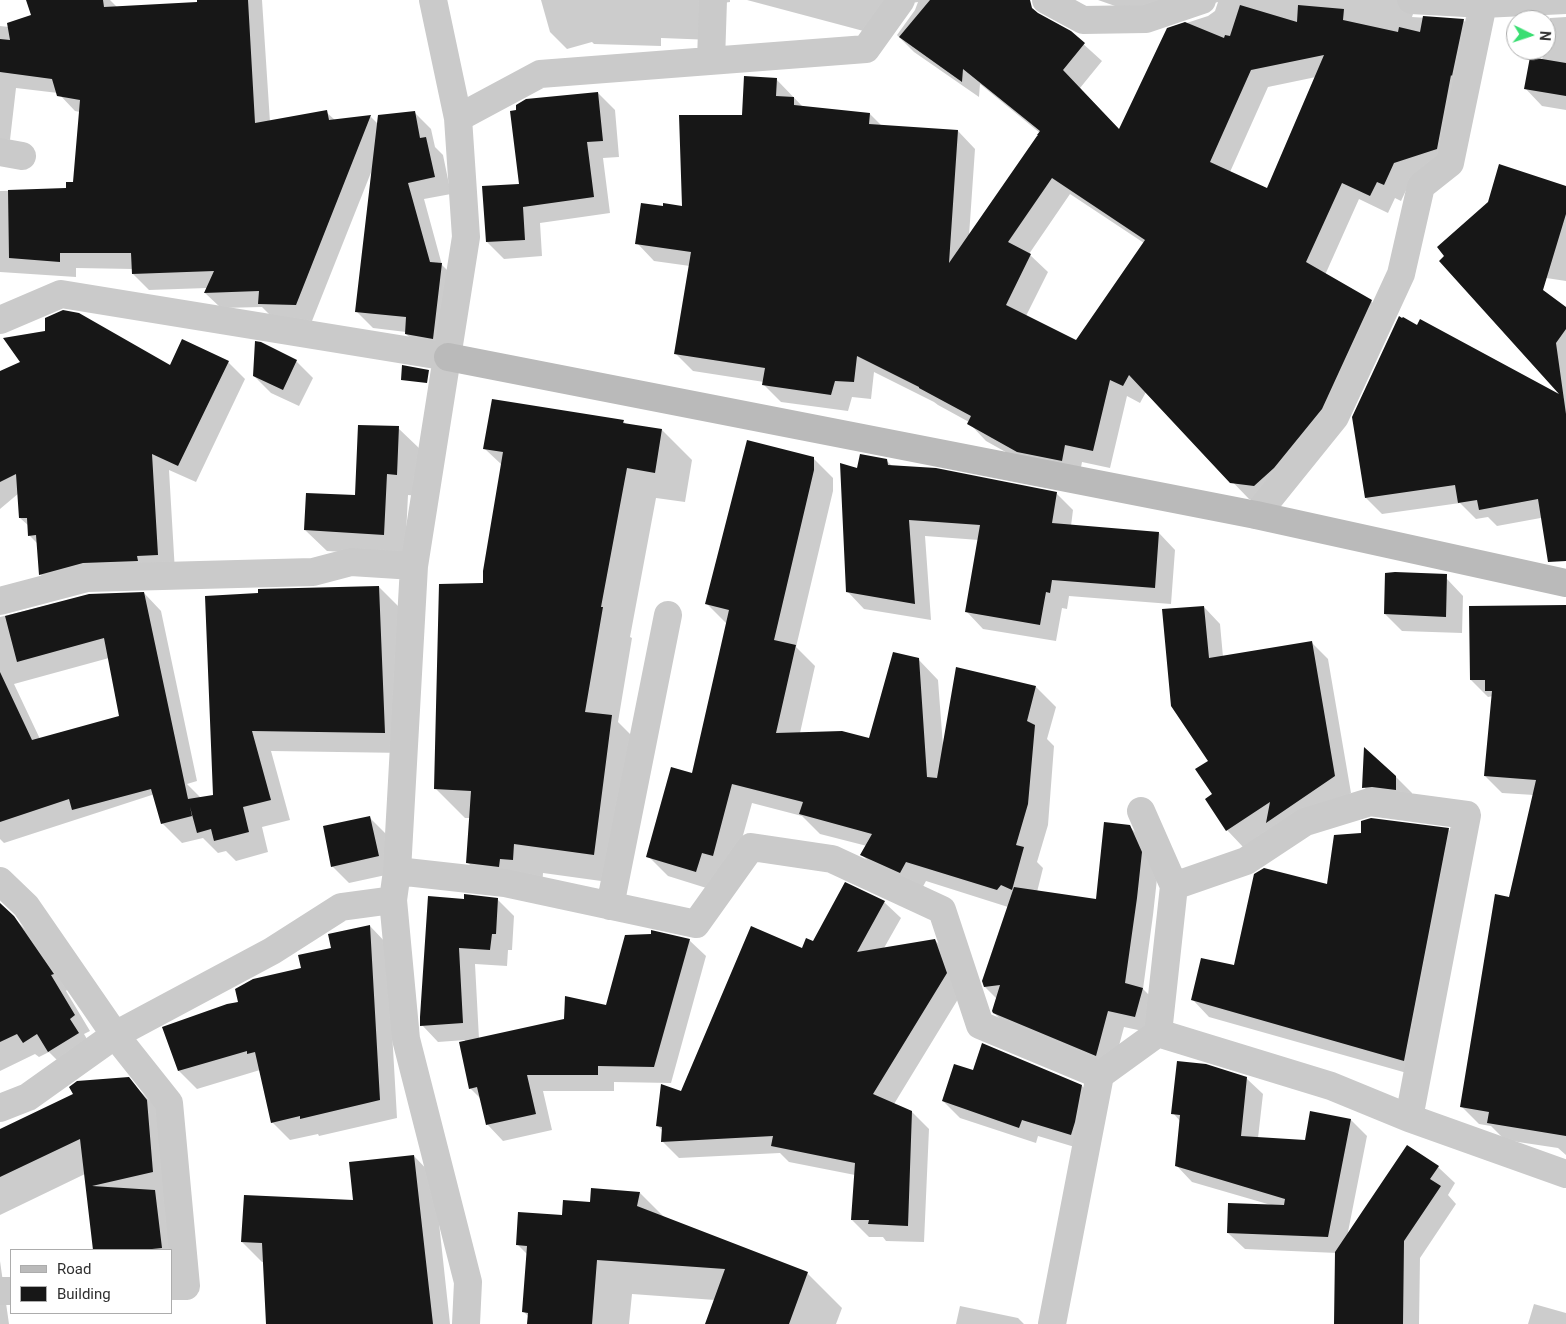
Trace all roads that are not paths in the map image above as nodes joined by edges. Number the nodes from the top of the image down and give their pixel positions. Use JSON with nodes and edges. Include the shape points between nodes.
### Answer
{"nodes":[{"id":1,"x":433,"y":0,"type":"edge"},
{"id":2,"x":713,"y":0,"type":"edge"},
{"id":3,"x":901,"y":0,"type":"edge"},
{"id":4,"x":1202,"y":0,"type":"edge"},
{"id":5,"x":1411,"y":0,"type":"edge"},
{"id":6,"x":1566,"y":0,"type":"edge"},
{"id":7,"x":1049,"y":1,"type":"edge"},
{"id":8,"x":1483,"y":4,"type":"junction"},
{"id":9,"x":712,"y":61,"type":"junction"},
{"id":10,"x":458,"y":118,"type":"junction"},
{"id":11,"x":0,"y":320,"type":"edge"},
{"id":12,"x":448,"y":357,"type":"junction"},
{"id":13,"x":1256,"y":515,"type":"junction"},
{"id":14,"x":414,"y":566,"type":"junction"},
{"id":15,"x":1566,"y":583,"type":"edge"},
{"id":16,"x":0,"y":601,"type":"edge"},
{"id":17,"x":668,"y":615,"type":"dead end"},
{"id":18,"x":1141,"y":811,"type":"dead end"},
{"id":19,"x":397,"y":870,"type":"junction"},
{"id":20,"x":0,"y":881,"type":"edge"},
{"id":21,"x":1174,"y":886,"type":"junction"},
{"id":22,"x":393,"y":900,"type":"junction"},
{"id":23,"x":610,"y":906,"type":"junction"},
{"id":24,"x":1158,"y":1033,"type":"junction"},
{"id":25,"x":115,"y":1035,"type":"junction"},
{"id":26,"x":1100,"y":1074,"type":"junction"},
{"id":27,"x":0,"y":1108,"type":"edge"},
{"id":28,"x":1409,"y":1118,"type":"junction"},
{"id":29,"x":1566,"y":1174,"type":"edge"},
{"id":30,"x":172,"y":1286,"type":"edge"},
{"id":31,"x":466,"y":1324,"type":"edge"},
{"id":32,"x":1052,"y":1324,"type":"edge"}],
"edges":[{"from":1,"to":10,"type":"street"},
{"from":2,"to":9,"type":"street"},
{"from":3,"to":9,"type":"street","via":[[866,49]]},
{"from":4,"to":7,"type":"street","via":[[1146,19],[1092,20],[1083,20]]},
{"from":5,"to":8,"type":"street"},
{"from":6,"to":8,"type":"street"},
{"from":8,"to":13,"type":"street","via":[[1450,163],[1421,186],[1401,274],[1335,418]]},
{"from":9,"to":10,"type":"street","via":[[540,74]]},
{"from":10,"to":12,"type":"street","via":[[466,237]]},
{"from":11,"to":12,"type":"street","via":[[61,294]]},
{"from":12,"to":13,"type":"street"},
{"from":12,"to":14,"type":"street"},
{"from":13,"to":15,"type":"street"},
{"from":14,"to":16,"type":"street","via":[[351,562],[313,572],[87,578]]},
{"from":14,"to":19,"type":"street"},
{"from":17,"to":23,"type":"street"},
{"from":18,"to":21,"type":"street"},
{"from":19,"to":22,"type":"street"},
{"from":19,"to":23,"type":"street","via":[[505,883]]},
{"from":20,"to":25,"type":"street","via":[[26,906]]},
{"from":21,"to":24,"type":"street"},
{"from":21,"to":28,"type":"street","via":[[1246,861],[1304,822],[1370,802],[1467,815]]},
{"from":22,"to":25,"type":"street","via":[[341,908],[272,951]]},
{"from":22,"to":31,"type":"street","via":[[406,1039],[468,1282]]},
{"from":23,"to":26,"type":"street","via":[[696,924],[751,847],[832,859],[942,910],[980,1025]]},
{"from":24,"to":26,"type":"street"},
{"from":24,"to":28,"type":"street","via":[[1331,1086]]},
{"from":25,"to":27,"type":"street","via":[[28,1097]]},
{"from":25,"to":30,"type":"street","via":[[169,1103],[186,1286]]},
{"from":26,"to":32,"type":"street"},
{"from":28,"to":29,"type":"street"}]}
